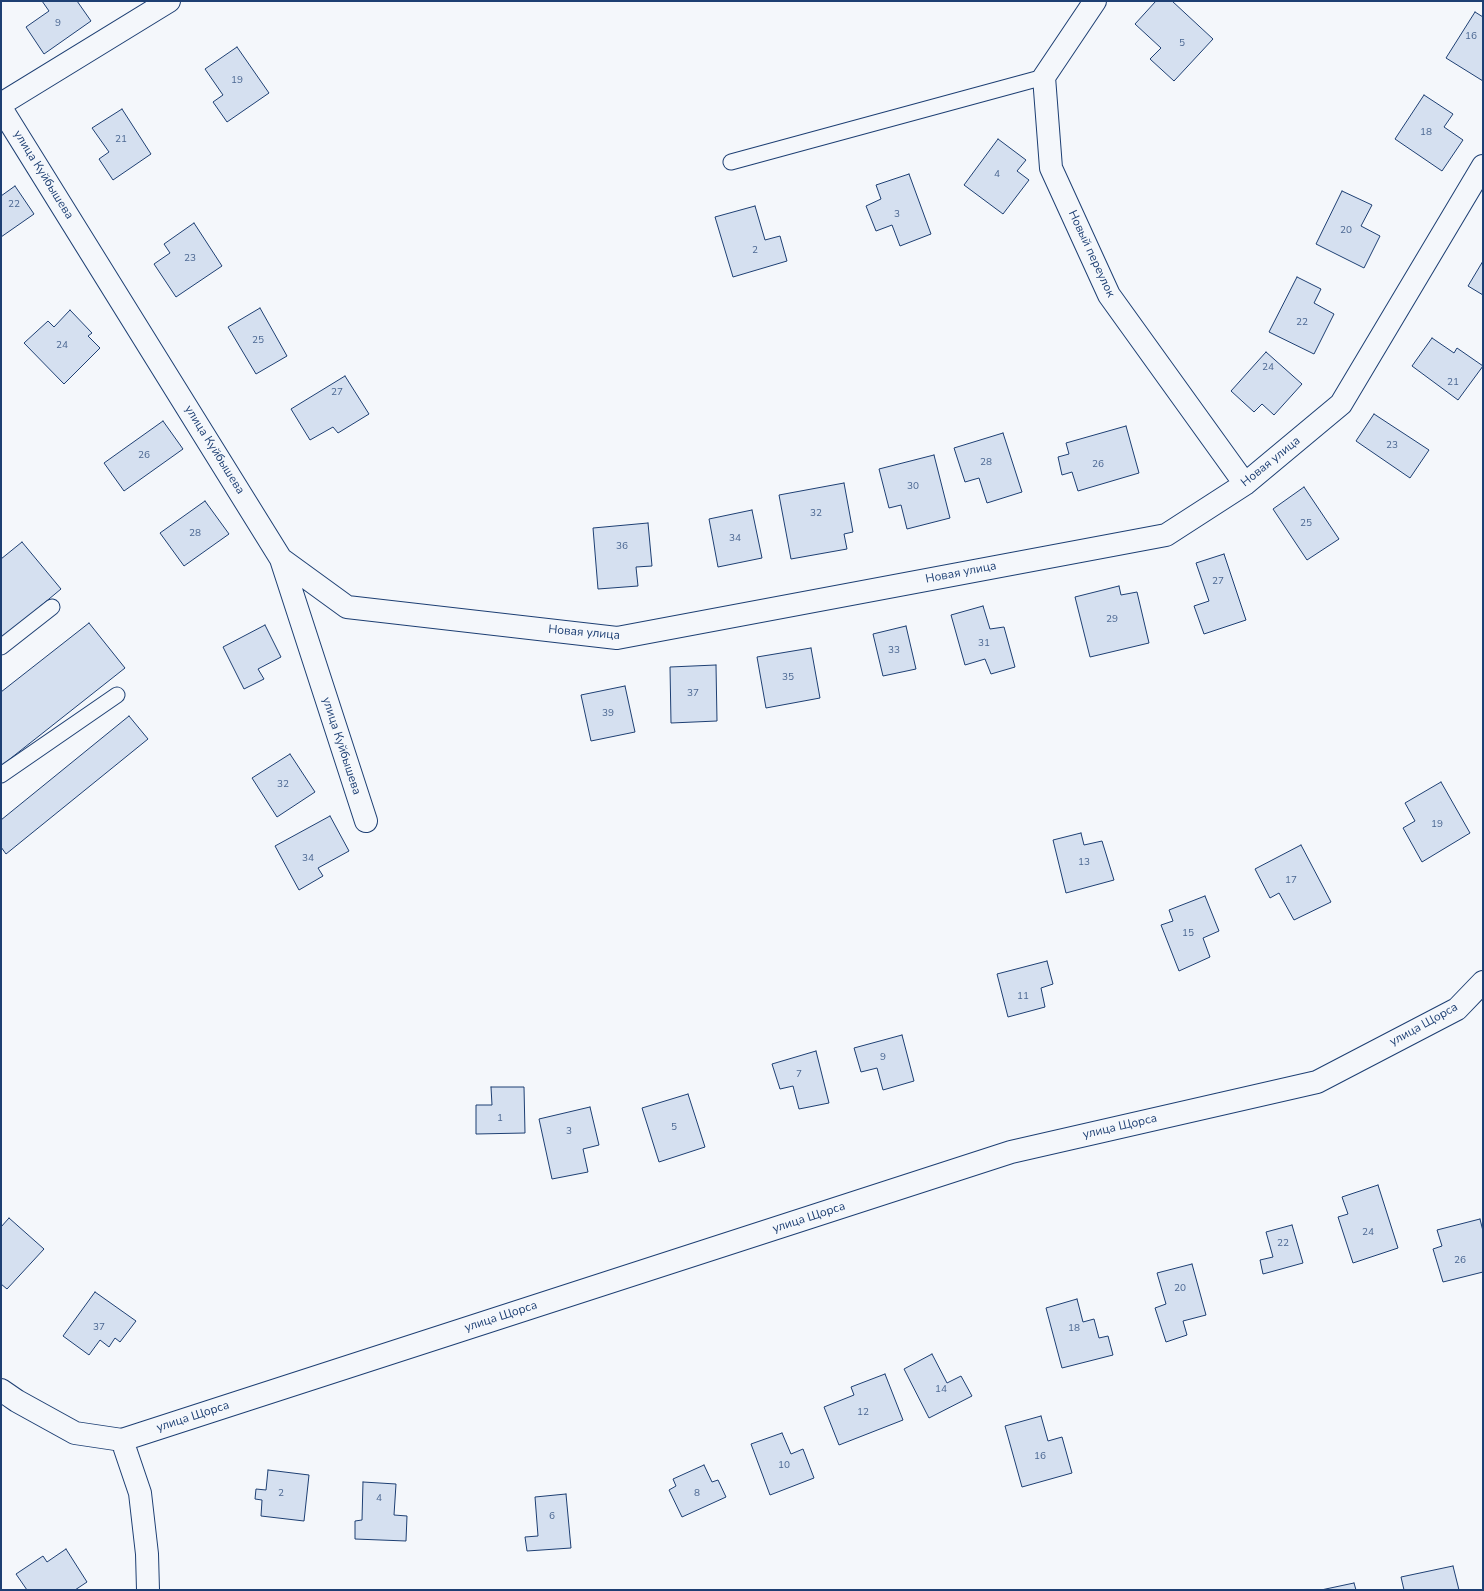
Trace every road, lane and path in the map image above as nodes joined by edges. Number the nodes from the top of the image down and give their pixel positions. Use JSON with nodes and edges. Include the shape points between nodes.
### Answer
{"nodes":[{"id":1,"x":169,"y":1,"type":"edge"},
{"id":2,"x":1095,"y":1,"type":"edge"},
{"id":3,"x":1044,"y":77,"type":"junction"},
{"id":4,"x":1,"y":104,"type":"edge"},
{"id":5,"x":1,"y":108,"type":"edge"},
{"id":6,"x":731,"y":162,"type":"dead end"},
{"id":7,"x":1483,"y":166,"type":"edge"},
{"id":8,"x":1245,"y":484,"type":"junction"},
{"id":9,"x":281,"y":559,"type":"junction"},
{"id":10,"x":52,"y":607,"type":"dead end"},
{"id":11,"x":1,"y":647,"type":"edge"},
{"id":12,"x":117,"y":695,"type":"dead end"},
{"id":13,"x":1,"y":775,"type":"edge"},
{"id":14,"x":366,"y":821,"type":"dead end"},
{"id":15,"x":1483,"y":982,"type":"edge"},
{"id":16,"x":1,"y":1390,"type":"edge"},
{"id":17,"x":122,"y":1440,"type":"junction"},
{"id":18,"x":148,"y":1590,"type":"edge"}],
"edges":[{"from":1,"to":4,"type":"street"},
{"from":2,"to":3,"type":"street"},
{"from":3,"to":6,"type":"lane"},
{"from":3,"to":8,"type":"street","name":"Новый переулок","via":[[1051,168],[1109,295]]},
{"from":5,"to":9,"type":"street","name":"улица Куйбышева"},
{"from":7,"to":8,"type":"street","name":"Новая улица","via":[[1341,404]]},
{"from":8,"to":9,"type":"street","name":"Новая улица","via":[[1166,534],[617,638],[347,607]]},
{"from":9,"to":14,"type":"street","name":"улица Куйбышева"},
{"from":10,"to":11,"type":"lane"},
{"from":12,"to":13,"type":"lane"},
{"from":15,"to":17,"type":"street","name":"улица Щорса","via":[[1457,1009],[1317,1082],[1011,1152]]},
{"from":16,"to":17,"type":"street","via":[[75,1433]]},
{"from":17,"to":18,"type":"street","via":[[140,1493]]}]}
